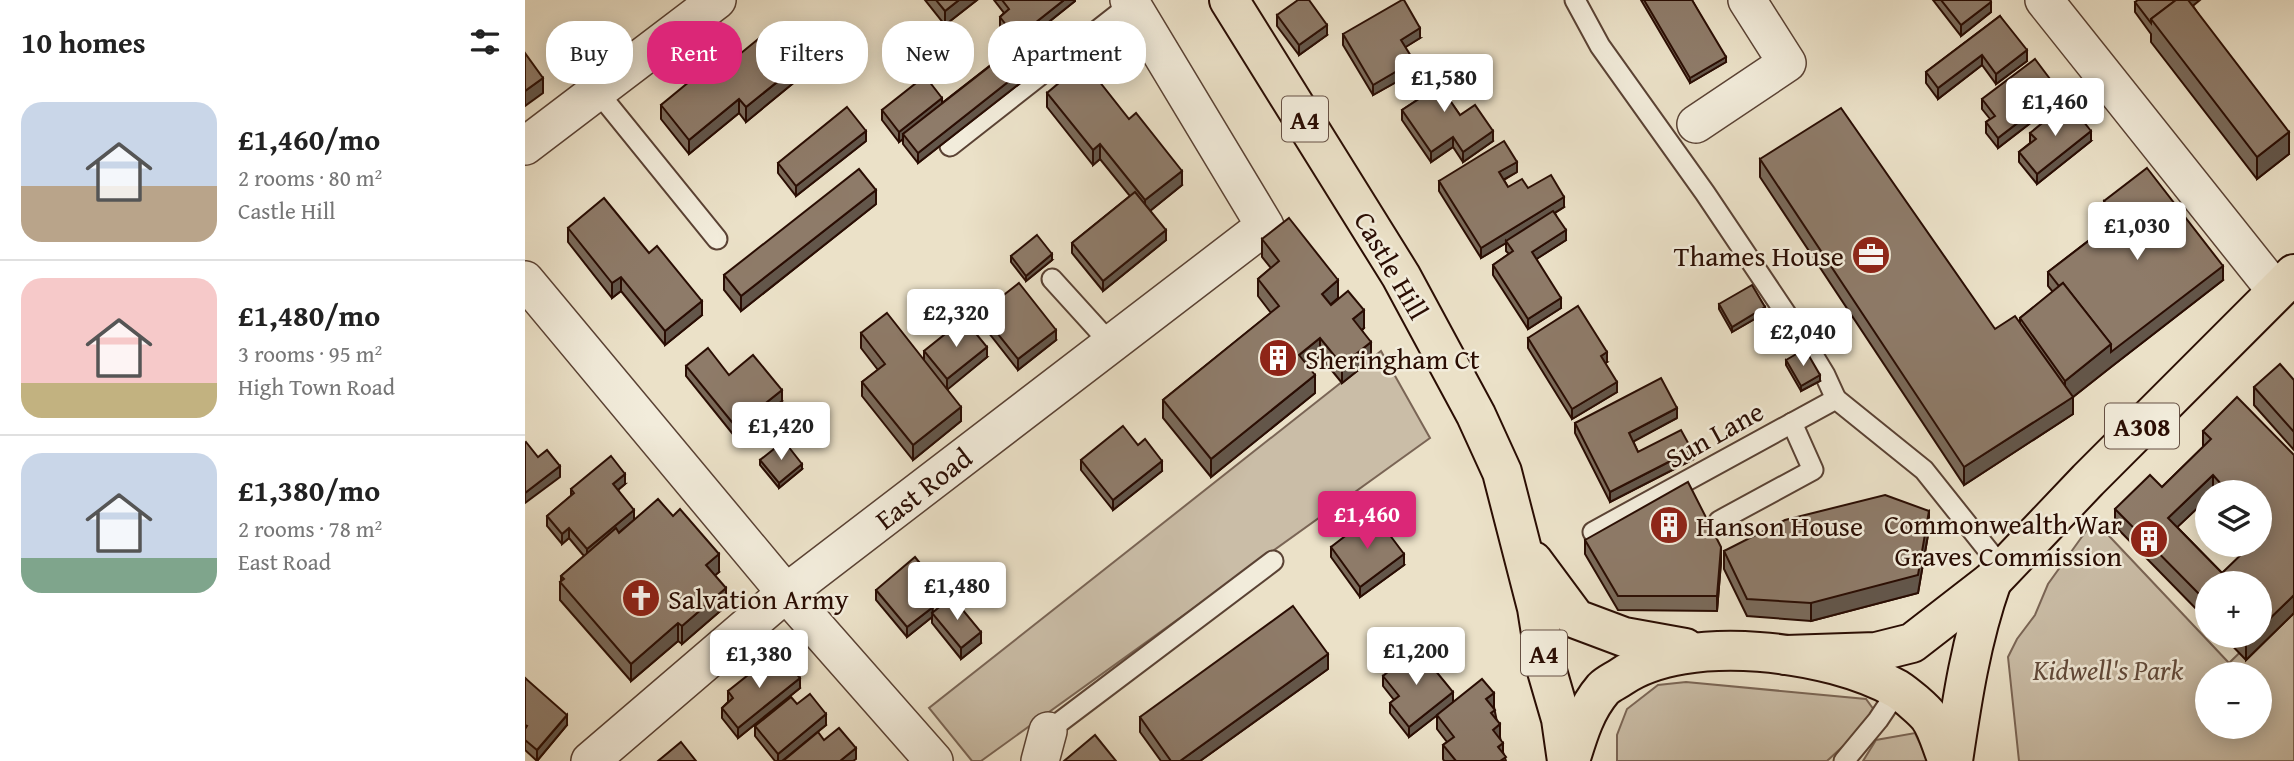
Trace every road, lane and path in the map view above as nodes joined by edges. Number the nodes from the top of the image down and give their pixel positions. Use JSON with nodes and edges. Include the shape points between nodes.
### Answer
{"nodes":[{"id":1,"x":717,"y":0,"type":"edge"},
{"id":2,"x":1229,"y":0,"type":"edge"},
{"id":3,"x":1575,"y":0,"type":"edge"},
{"id":4,"x":1747,"y":0,"type":"edge"},
{"id":5,"x":2044,"y":0,"type":"edge"},
{"id":6,"x":1130,"y":2,"type":"edge"},
{"id":7,"x":597,"y":91,"type":"junction"},
{"id":8,"x":1696,"y":124,"type":"dead end"},
{"id":9,"x":525,"y":146,"type":"edge"},
{"id":10,"x":950,"y":146,"type":"edge"},
{"id":11,"x":717,"y":239,"type":"dead end"},
{"id":12,"x":1052,"y":279,"type":"dead end"},
{"id":13,"x":525,"y":280,"type":"edge"},
{"id":14,"x":2285,"y":283,"type":"edge"},
{"id":15,"x":1111,"y":344,"type":"junction"},
{"id":16,"x":1836,"y":400,"type":"junction"},
{"id":17,"x":1791,"y":423,"type":"junction"},
{"id":18,"x":1719,"y":521,"type":"dead end"},
{"id":19,"x":1593,"y":532,"type":"edge"},
{"id":20,"x":1522,"y":546,"type":"junction"},
{"id":21,"x":1273,"y":561,"type":"dead end"},
{"id":22,"x":1998,"y":575,"type":"junction"},
{"id":23,"x":786,"y":593,"type":"junction"},
{"id":24,"x":1701,"y":652,"type":"junction"},
{"id":25,"x":1786,"y":655,"type":"junction"},
{"id":26,"x":1898,"y":690,"type":"junction"},
{"id":27,"x":1044,"y":746,"type":"edge"},
{"id":28,"x":590,"y":761,"type":"edge"},
{"id":29,"x":934,"y":761,"type":"edge"},
{"id":30,"x":1568,"y":761,"type":"edge"},
{"id":31,"x":1844,"y":761,"type":"edge"},
{"id":32,"x":1950,"y":761,"type":"edge"}],
"edges":[{"from":1,"to":7,"type":"street"},
{"from":2,"to":20,"type":"main road","name":"Castle Hill","number":"A4","via":[[1401,276],[1476,415],[1502,472]]},
{"from":3,"to":16,"type":"lane","via":[[1600,46],[1805,342]]},
{"from":4,"to":8,"type":"street","via":[[1787,63]]},
{"from":5,"to":14,"type":"street"},
{"from":6,"to":10,"type":"lane"},
{"from":6,"to":15,"type":"street","name":"East Road","via":[[1265,226]]},
{"from":7,"to":9,"type":"street"},
{"from":7,"to":11,"type":"lane"},
{"from":12,"to":15,"type":"lane"},
{"from":13,"to":23,"type":"street"},
{"from":14,"to":22,"type":"main road","number":"A308"},
{"from":15,"to":23,"type":"street","name":"East Road"},
{"from":16,"to":17,"type":"lane","name":"Sun Lane"},
{"from":16,"to":22,"type":"lane","via":[[1924,470]]},
{"from":17,"to":18,"type":"lane","via":[[1812,470]]},
{"from":17,"to":19,"type":"lane","name":"Sun Lane"},
{"from":20,"to":24,"type":"main road","number":"A4","via":[[1576,619],[1624,637]]},
{"from":20,"to":30,"type":"main road","number":"A4"},
{"from":21,"to":27,"type":"lane"},
{"from":22,"to":25,"type":"main road","number":"A308","via":[[1912,643],[1877,652]]},
{"from":22,"to":32,"type":"main road","number":"A308","via":[[1979,616]]},
{"from":23,"to":28,"type":"street","name":"East Road"},
{"from":23,"to":29,"type":"street"},
{"from":24,"to":25,"type":"main road","number":"A4"},
{"from":24,"to":30,"type":"main road","number":"A4","via":[[1637,666],[1604,688],[1583,720]]},
{"from":25,"to":26,"type":"main road","number":"A4","via":[[1849,668]]},
{"from":26,"to":31,"type":"lane"},
{"from":26,"to":32,"type":"main road","number":"A4","via":[[1929,717]]}]}
